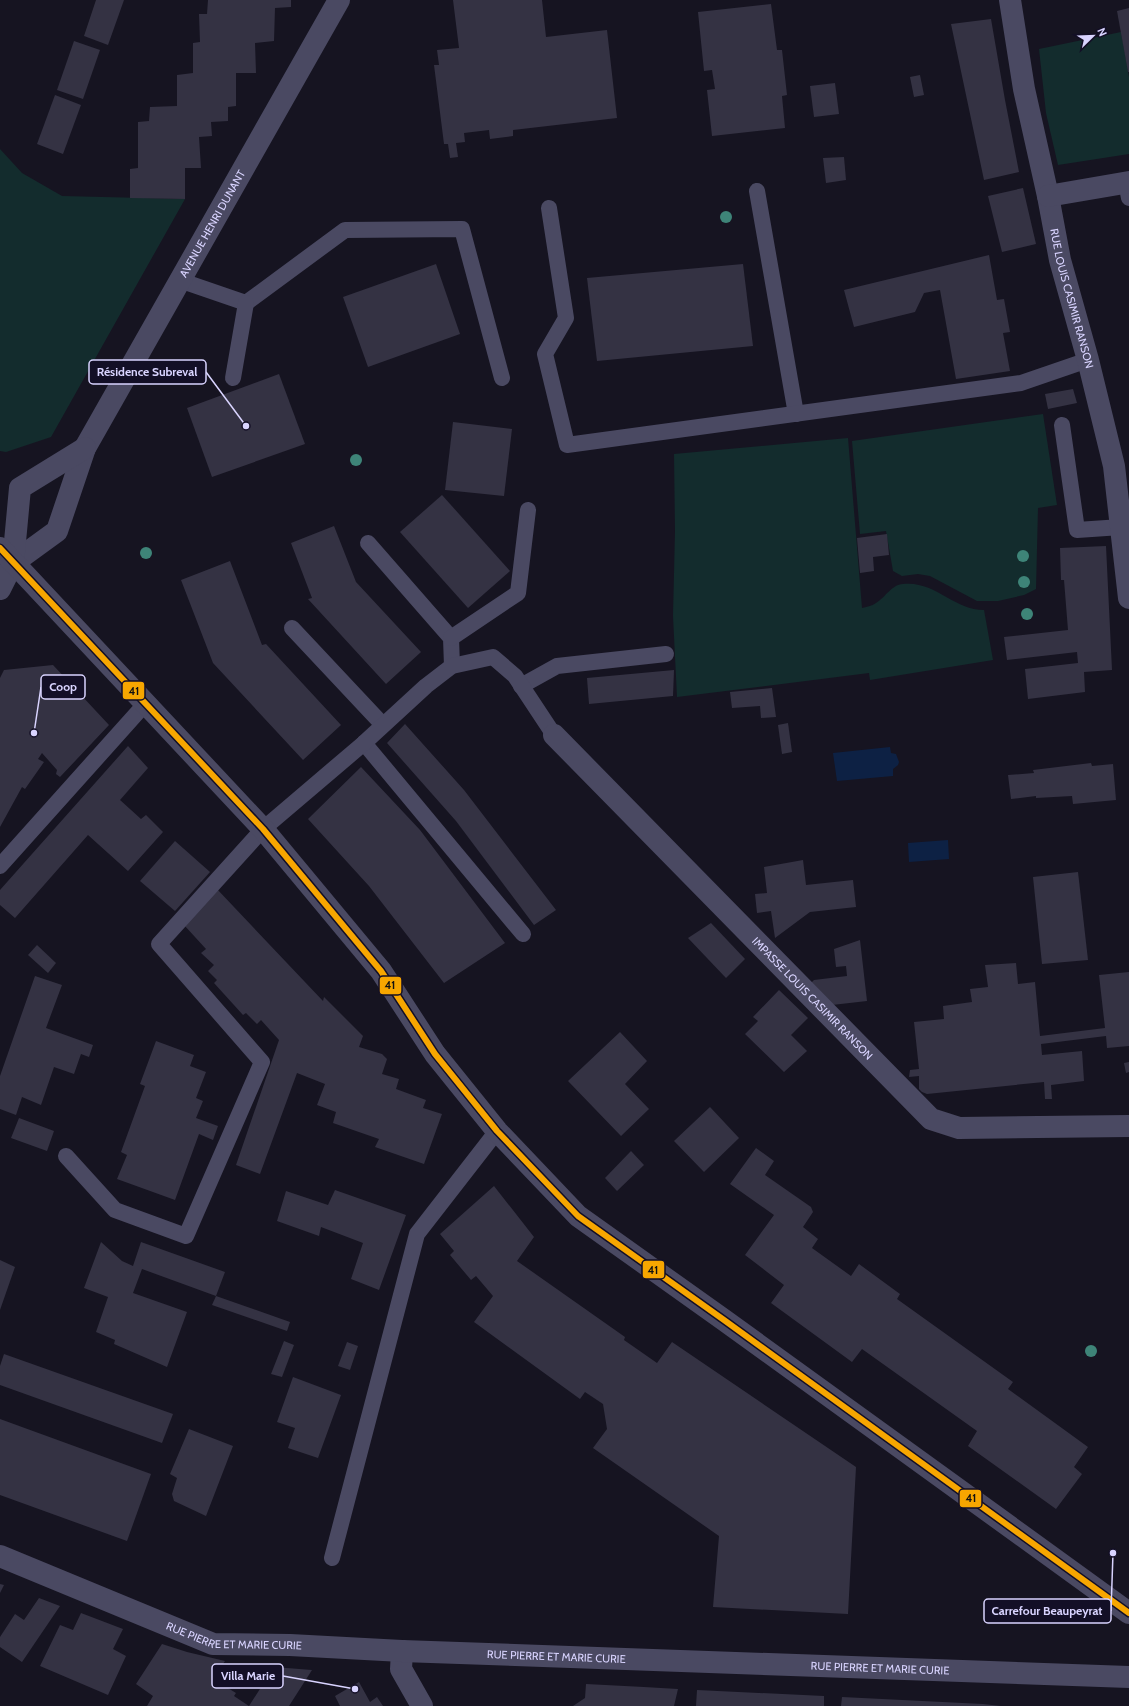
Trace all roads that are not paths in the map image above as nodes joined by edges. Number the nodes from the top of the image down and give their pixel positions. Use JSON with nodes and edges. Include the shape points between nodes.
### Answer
{"nodes":[{"id":1,"x":339,"y":0,"type":"edge"},
{"id":2,"x":1010,"y":0,"type":"edge"},
{"id":3,"x":1128,"y":187,"type":"edge"},
{"id":4,"x":757,"y":191,"type":"dead end"},
{"id":5,"x":1048,"y":196,"type":"junction"},
{"id":6,"x":549,"y":208,"type":"dead end"},
{"id":7,"x":179,"y":280,"type":"junction"},
{"id":8,"x":246,"y":303,"type":"junction"},
{"id":9,"x":1088,"y":360,"type":"junction"},
{"id":10,"x":233,"y":378,"type":"dead end"},
{"id":11,"x":502,"y":378,"type":"dead end"},
{"id":12,"x":796,"y":414,"type":"junction"},
{"id":13,"x":1062,"y":425,"type":"dead end"},
{"id":14,"x":85,"y":448,"type":"junction"},
{"id":15,"x":528,"y":510,"type":"dead end"},
{"id":16,"x":1122,"y":527,"type":"junction"},
{"id":17,"x":368,"y":543,"type":"dead end"},
{"id":18,"x":6,"y":556,"type":"edge"},
{"id":19,"x":0,"y":589,"type":"edge"},
{"id":20,"x":1129,"y":598,"type":"edge"},
{"id":21,"x":292,"y":628,"type":"dead end"},
{"id":22,"x":451,"y":638,"type":"junction"},
{"id":23,"x":666,"y":654,"type":"dead end"},
{"id":24,"x":452,"y":666,"type":"junction"},
{"id":25,"x":522,"y":686,"type":"junction"},
{"id":26,"x":146,"y":703,"type":"junction"},
{"id":27,"x":383,"y":726,"type":"junction"},
{"id":28,"x":554,"y":735,"type":"joint"},
{"id":29,"x":364,"y":742,"type":"junction"},
{"id":30,"x":262,"y":829,"type":"junction"},
{"id":31,"x":0,"y":866,"type":"edge"},
{"id":32,"x":522,"y":934,"type":"dead end"},
{"id":33,"x":1129,"y":1126,"type":"edge"},
{"id":34,"x":497,"y":1131,"type":"junction"},
{"id":35,"x":66,"y":1156,"type":"dead end"},
{"id":36,"x":0,"y":1556,"type":"edge"},
{"id":37,"x":332,"y":1558,"type":"dead end"},
{"id":38,"x":1129,"y":1613,"type":"edge"},
{"id":39,"x":402,"y":1651,"type":"junction"},
{"id":40,"x":1129,"y":1677,"type":"edge"},
{"id":41,"x":422,"y":1706,"type":"edge"}],
"edges":[{"from":1,"to":7,"type":"street","name":"AVENUE HENRI DUNANT"},
{"from":2,"to":5,"type":"street","name":"RUE LOUIS CASIMIR RANSON","via":[[1024,89]]},
{"from":3,"to":5,"type":"street"},
{"from":4,"to":12,"type":"lane"},
{"from":5,"to":9,"type":"street","name":"RUE LOUIS CASIMIR RANSON","via":[[1060,260]]},
{"from":6,"to":12,"type":"lane","via":[[566,318],[545,354],[567,445]]},
{"from":7,"to":8,"type":"lane"},
{"from":7,"to":14,"type":"street","name":"AVENUE HENRI DUNANT"},
{"from":8,"to":10,"type":"lane"},
{"from":8,"to":11,"type":"lane","via":[[345,230],[462,229]]},
{"from":9,"to":12,"type":"lane","via":[[1021,383]]},
{"from":9,"to":16,"type":"street","name":"RUE LOUIS CASIMIR RANSON","via":[[1114,466]]},
{"from":13,"to":16,"type":"lane","via":[[1077,530]]},
{"from":14,"to":18,"type":"street","name":"AVENUE HENRI DUNANT","via":[[58,531]]},
{"from":14,"to":18,"type":"street","name":"AVENUE HENRI DUNANT","via":[[20,488]]},
{"from":15,"to":22,"type":"lane","via":[[518,593]]},
{"from":16,"to":20,"type":"street","name":"RUE LOUIS CASIMIR RANSON"},
{"from":17,"to":22,"type":"lane"},
{"from":18,"to":19,"type":"street"},
{"from":18,"to":26,"type":"street"},
{"from":21,"to":27,"type":"lane"},
{"from":22,"to":24,"type":"lane"},
{"from":23,"to":25,"type":"lane","via":[[557,666]]},
{"from":24,"to":25,"type":"lane","via":[[494,657]]},
{"from":24,"to":27,"type":"lane"},
{"from":25,"to":28,"type":"lane"},
{"from":26,"to":30,"type":"street"},
{"from":26,"to":31,"type":"lane"},
{"from":27,"to":29,"type":"lane"},
{"from":28,"to":33,"type":"street","name":"IMPASSE LOUIS CASIMIR RANSON","via":[[931,1119],[959,1128]]},
{"from":29,"to":30,"type":"lane"},
{"from":29,"to":32,"type":"lane"},
{"from":30,"to":34,"type":"street","via":[[381,971],[435,1054]]},
{"from":30,"to":35,"type":"lane","via":[[159,944],[262,1062],[186,1236],[115,1210]]},
{"from":34,"to":37,"type":"lane","via":[[417,1234]]},
{"from":34,"to":38,"type":"street","via":[[578,1216]]},
{"from":36,"to":39,"type":"street","name":"RUE PIERRE ET MARIE CURIE","via":[[213,1644]]},
{"from":39,"to":40,"type":"street","name":"RUE PIERRE ET MARIE CURIE"},
{"from":39,"to":41,"type":"street","via":[[401,1669]]}]}
